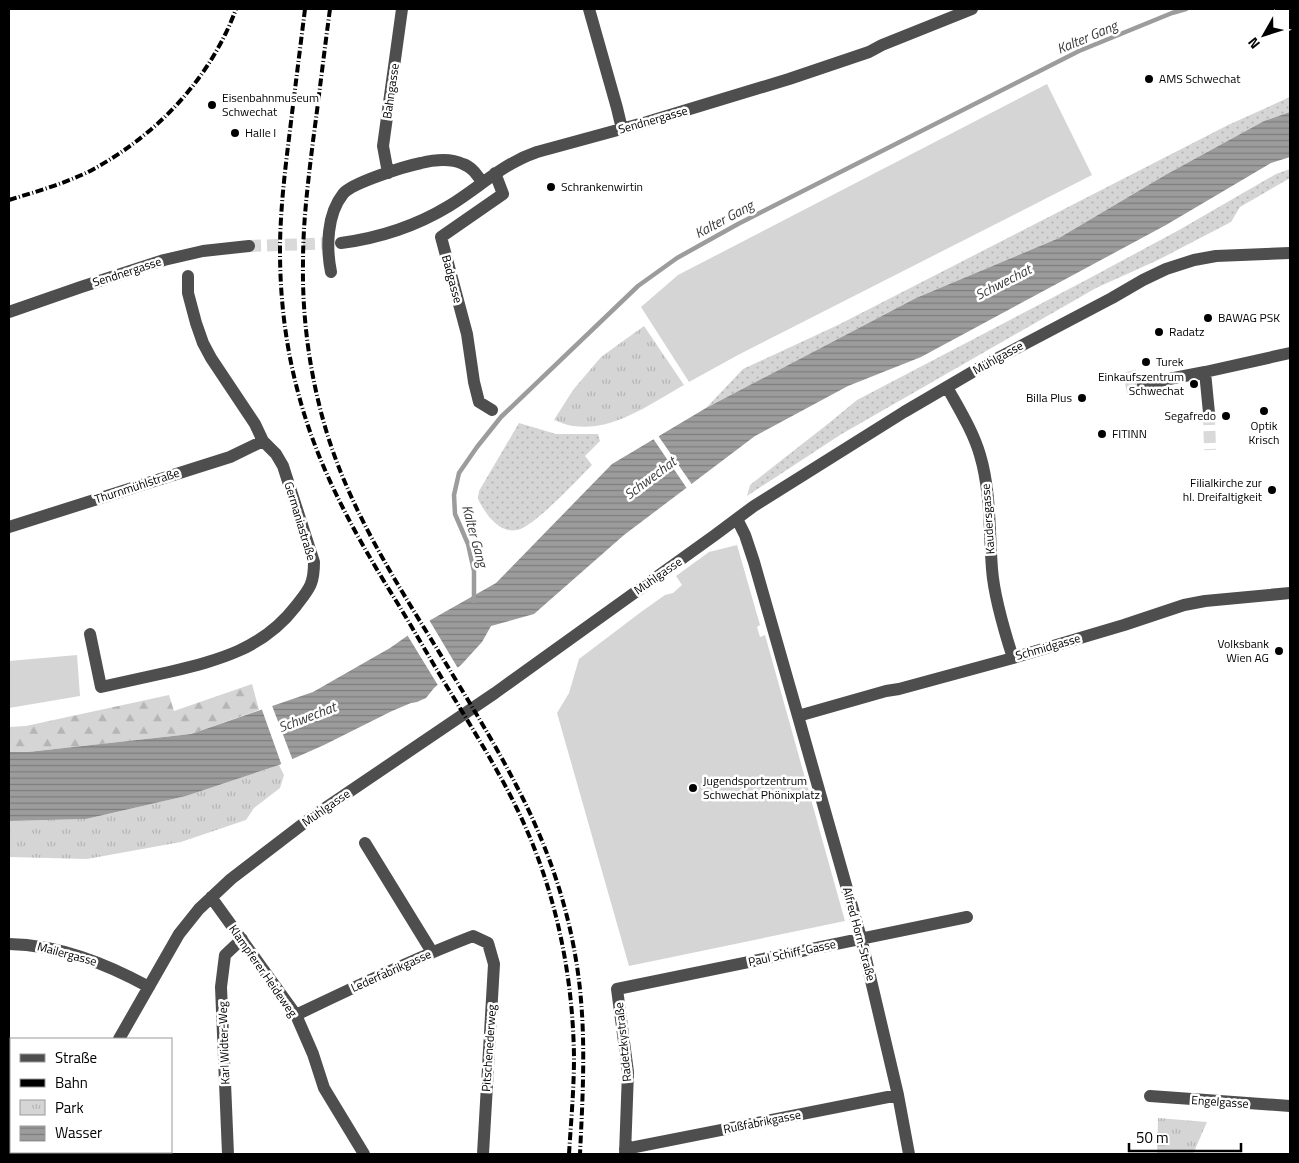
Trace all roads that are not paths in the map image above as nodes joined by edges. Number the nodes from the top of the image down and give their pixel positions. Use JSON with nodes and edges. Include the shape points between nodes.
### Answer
{"nodes":[{"id":1,"x":402,"y":9,"type":"edge"},
{"id":2,"x":588,"y":9,"type":"edge"},
{"id":3,"x":972,"y":9,"type":"edge"},
{"id":4,"x":622,"y":129,"type":"junction"},
{"id":5,"x":388,"y":173,"type":"junction"},
{"id":6,"x":495,"y":173,"type":"junction"},
{"id":7,"x":482,"y":182,"type":"junction"},
{"id":8,"x":341,"y":242,"type":"tunnel mouth"},
{"id":9,"x":249,"y":246,"type":"tunnel mouth"},
{"id":10,"x":1290,"y":253,"type":"edge"},
{"id":11,"x":331,"y":272,"type":"dead end"},
{"id":12,"x":188,"y":276,"type":"dead end"},
{"id":13,"x":9,"y":312,"type":"edge"},
{"id":14,"x":1290,"y":353,"type":"edge"},
{"id":15,"x":1206,"y":372,"type":"junction"},
{"id":16,"x":1143,"y":384,"type":"tunnel mouth"},
{"id":17,"x":947,"y":387,"type":"junction"},
{"id":18,"x":492,"y":410,"type":"dead end"},
{"id":19,"x":1209,"y":413,"type":"tunnel mouth"},
{"id":20,"x":263,"y":441,"type":"junction"},
{"id":21,"x":737,"y":519,"type":"junction"},
{"id":22,"x":9,"y":528,"type":"edge"},
{"id":23,"x":1290,"y":593,"type":"edge"},
{"id":24,"x":90,"y":634,"type":"dead end"},
{"id":25,"x":1013,"y":658,"type":"junction"},
{"id":26,"x":803,"y":714,"type":"junction"},
{"id":27,"x":365,"y":843,"type":"dead end"},
{"id":28,"x":211,"y":897,"type":"junction"},
{"id":29,"x":967,"y":917,"type":"dead end"},
{"id":30,"x":861,"y":938,"type":"junction"},
{"id":31,"x":242,"y":939,"type":"junction"},
{"id":32,"x":488,"y":943,"type":"joint"},
{"id":33,"x":9,"y":944,"type":"edge"},
{"id":34,"x":432,"y":952,"type":"junction"},
{"id":35,"x":149,"y":987,"type":"junction"},
{"id":36,"x":617,"y":989,"type":"joint"},
{"id":37,"x":296,"y":1015,"type":"junction"},
{"id":38,"x":120,"y":1038,"type":"edge"},
{"id":39,"x":898,"y":1095,"type":"junction"},
{"id":40,"x":1150,"y":1096,"type":"dead end"},
{"id":41,"x":1290,"y":1106,"type":"edge"},
{"id":42,"x":625,"y":1152,"type":"edge"},
{"id":43,"x":228,"y":1154,"type":"edge"},
{"id":44,"x":364,"y":1154,"type":"edge"},
{"id":45,"x":483,"y":1154,"type":"edge"},
{"id":46,"x":910,"y":1154,"type":"edge"}],
"edges":[{"from":1,"to":5,"type":"street","name":"Bahngasse","via":[[383,146]]},
{"from":2,"to":4,"type":"street"},
{"from":3,"to":4,"type":"street","name":"Sendnergasse","via":[[869,52]]},
{"from":4,"to":6,"type":"street","name":"Sendnergasse","via":[[537,152]]},
{"from":5,"to":7,"type":"street","via":[[420,163],[451,161],[470,168]]},
{"from":5,"to":11,"type":"street","via":[[346,189],[336,203],[330,226]]},
{"from":6,"to":7,"type":"street","name":"Sendnergasse"},
{"from":6,"to":18,"type":"street","name":"Badgasse","via":[[503,194],[441,237],[467,334],[474,382],[480,402]]},
{"from":7,"to":8,"type":"street","name":"Sendnergasse","via":[[449,206],[413,224],[374,237]]},
{"from":9,"to":13,"type":"street","name":"Sendnergasse","via":[[203,251],[164,260]]},
{"from":10,"to":17,"type":"street","name":"Mühlgasse","via":[[1216,256],[1166,269]]},
{"from":12,"to":20,"type":"street","name":"Germaniastraße","via":[[188,293],[203,343]]},
{"from":14,"to":15,"type":"street"},
{"from":15,"to":16,"type":"street"},
{"from":15,"to":19,"type":"street"},
{"from":17,"to":21,"type":"street","name":"Mühlgasse","via":[[781,488]]},
{"from":17,"to":25,"type":"street","name":"Kaudersgasse","via":[[969,426],[980,455],[986,482],[992,572]]},
{"from":20,"to":22,"type":"street","name":"Thurnmühlstraße","via":[[230,457]]},
{"from":20,"to":24,"type":"street","name":"Germaniastraße","via":[[283,466],[314,562],[311,586],[293,610],[261,638],[230,655],[101,687]]},
{"from":21,"to":26,"type":"street","name":"Alfred Horn-Straße"},
{"from":21,"to":28,"type":"street","name":"Mühlgasse","via":[[494,693],[312,817]]},
{"from":23,"to":25,"type":"street","name":"Schmidgasse","via":[[1205,600]]},
{"from":25,"to":26,"type":"street","name":"Schmidgasse"},
{"from":26,"to":30,"type":"street","name":"Alfred Horn-Straße"},
{"from":27,"to":34,"type":"street"},
{"from":28,"to":31,"type":"street","name":"Klampferer Heideweg"},
{"from":28,"to":35,"type":"street","name":"Mühlgasse","via":[[187,922]]},
{"from":29,"to":30,"type":"street","name":"Paul Schiff-Gasse"},
{"from":30,"to":36,"type":"street","name":"Paul Schiff-Gasse"},
{"from":30,"to":39,"type":"street","name":"Alfred Horn-Straße"},
{"from":31,"to":37,"type":"street","name":"Klampferer Heideweg"},
{"from":31,"to":43,"type":"street","name":"Karl Widter-Weg","via":[[225,955],[221,987]]},
{"from":32,"to":34,"type":"street","name":"Lederfabrikgasse","via":[[473,936]]},
{"from":32,"to":45,"type":"street","name":"Pitschenederweg","via":[[494,964]]},
{"from":33,"to":35,"type":"street","name":"Mailergasse","via":[[28,944],[70,953],[99,962]]},
{"from":34,"to":37,"type":"street","name":"Lederfabrikgasse"},
{"from":35,"to":38,"type":"street","name":"Mühlgasse"},
{"from":36,"to":42,"type":"street","name":"Radetzkystraße","via":[[628,1072]]},
{"from":37,"to":44,"type":"street","name":"Klampferer Heideweg","via":[[324,1088]]},
{"from":39,"to":42,"type":"street","name":"Rußfabrikgasse"},
{"from":39,"to":46,"type":"street","name":"Alfred Horn-Straße"},
{"from":40,"to":41,"type":"street","name":"Engelgasse"}]}
